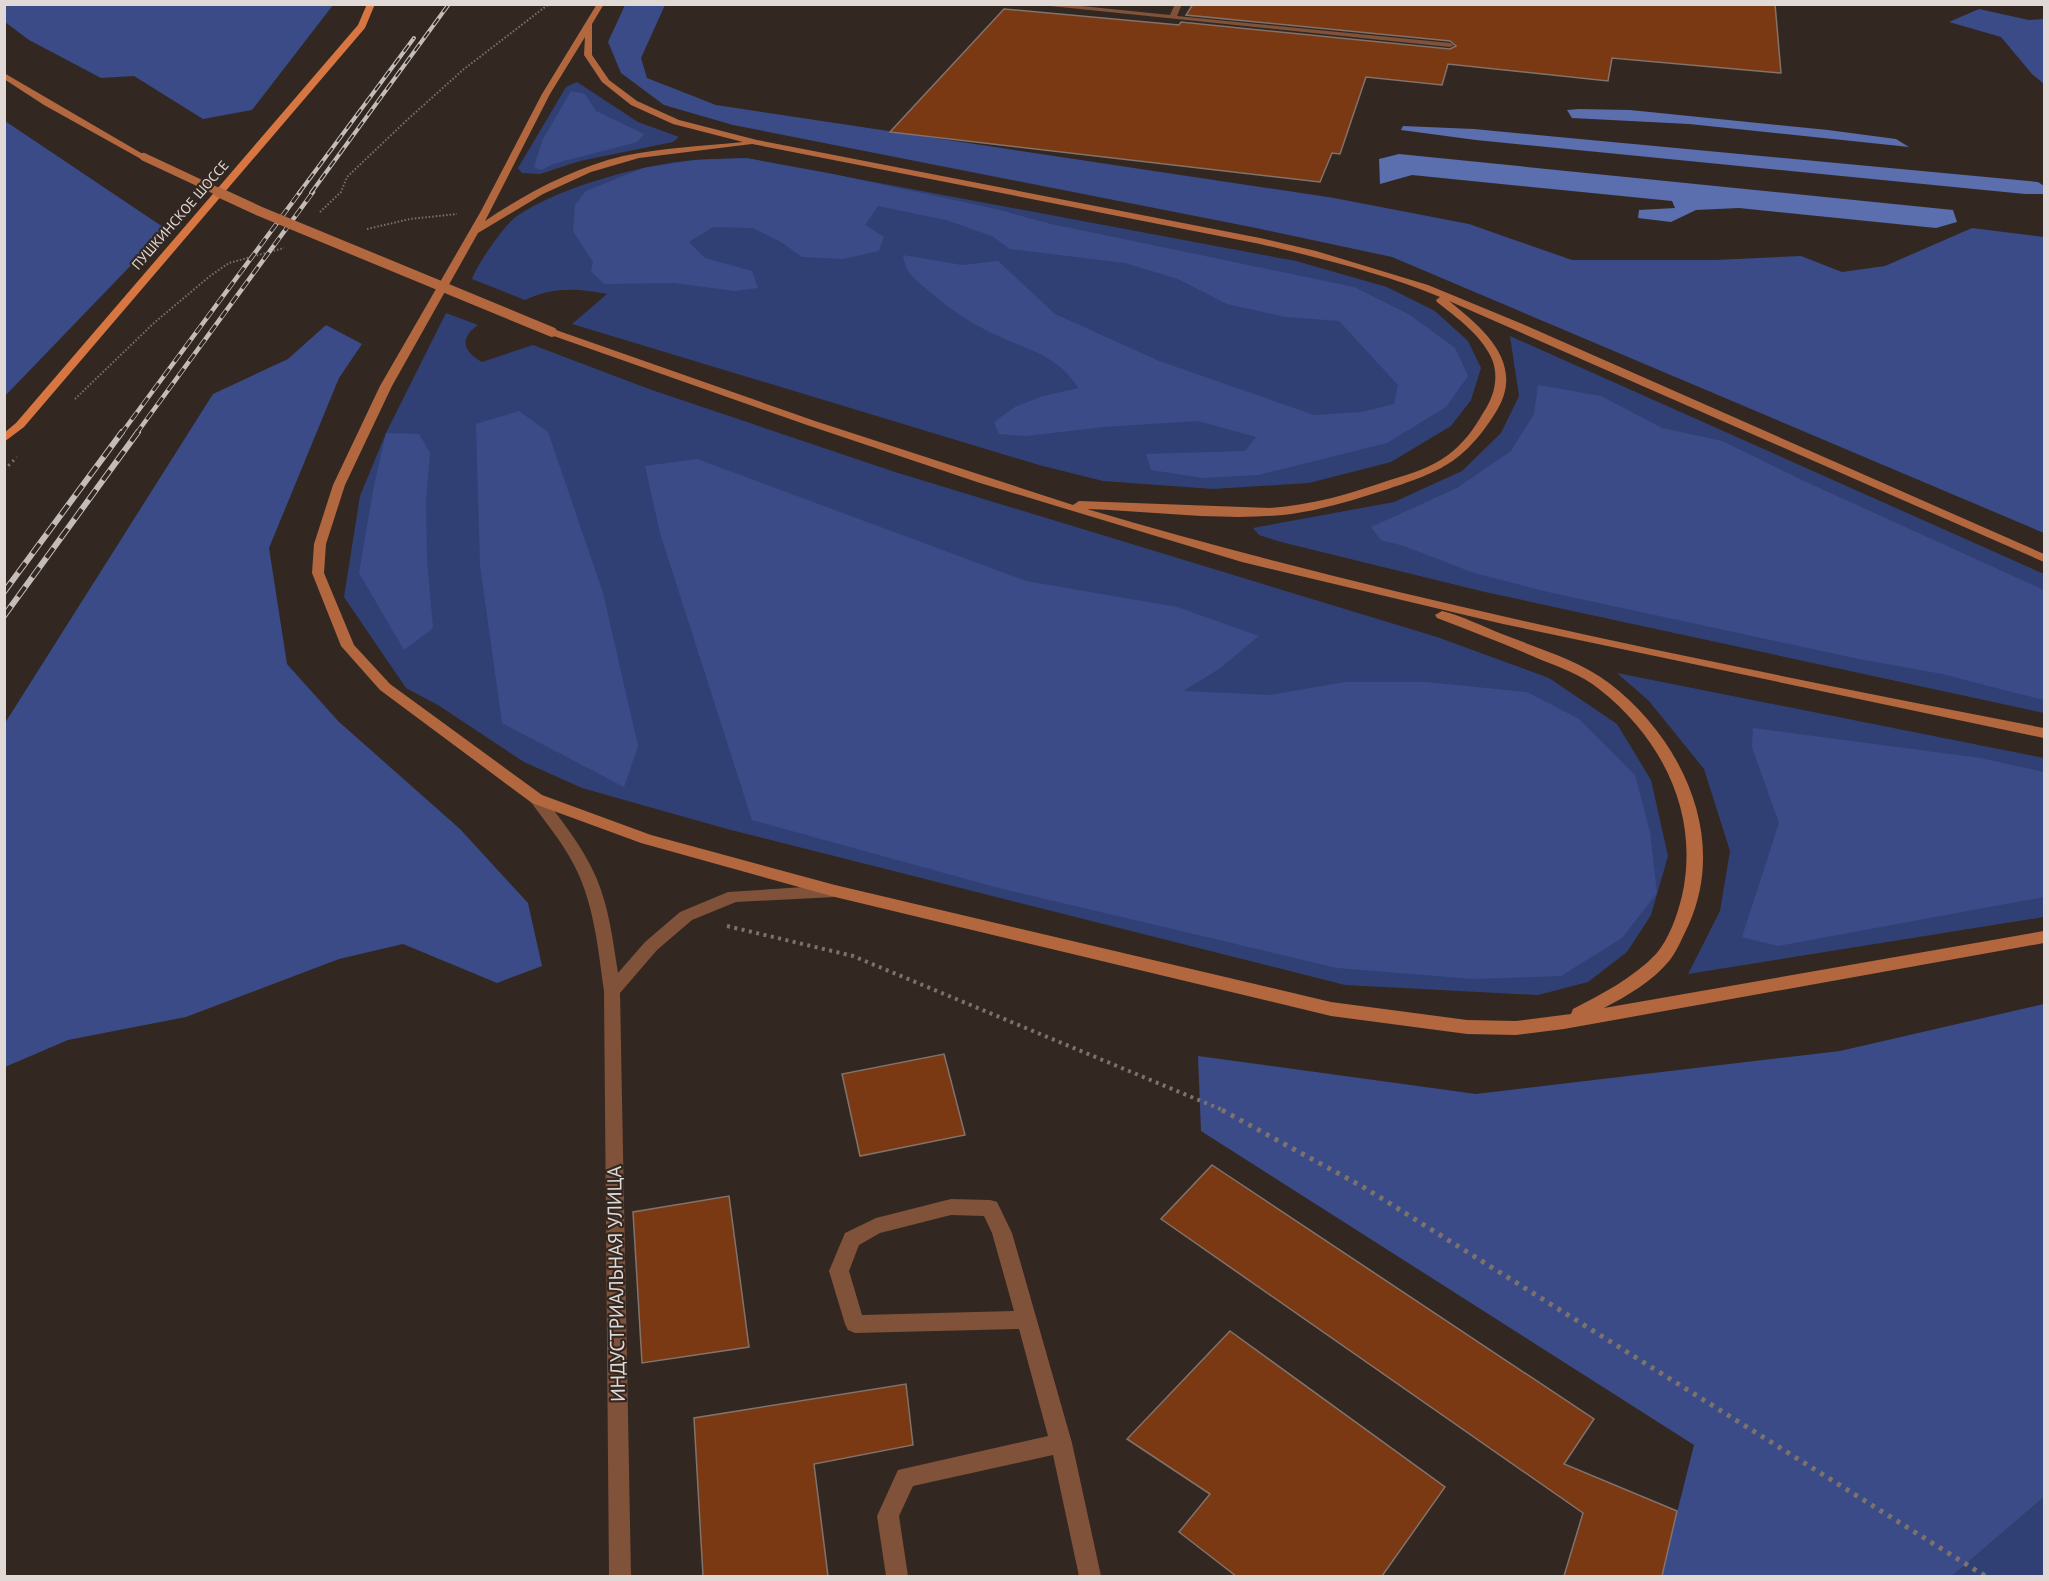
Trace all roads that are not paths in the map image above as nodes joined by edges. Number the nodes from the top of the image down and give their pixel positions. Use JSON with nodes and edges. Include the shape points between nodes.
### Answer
{"nodes":[{"id":1,"x":371,"y":4,"type":"edge"},
{"id":2,"x":602,"y":4,"type":"edge"},
{"id":3,"x":1034,"y":4,"type":"edge"},
{"id":4,"x":1179,"y":4,"type":"edge"},
{"id":5,"x":1172,"y":18,"type":"junction"},
{"id":6,"x":589,"y":25,"type":"junction"},
{"id":7,"x":1450,"y":45,"type":"dead end"},
{"id":8,"x":4,"y":75,"type":"edge"},
{"id":9,"x":757,"y":143,"type":"junction"},
{"id":10,"x":473,"y":233,"type":"junction"},
{"id":11,"x":1424,"y":287,"type":"junction"},
{"id":12,"x":4,"y":439,"type":"edge"},
{"id":13,"x":1061,"y":505,"type":"junction"},
{"id":14,"x":2044,"y":558,"type":"edge"},
{"id":15,"x":1397,"y":597,"type":"junction"},
{"id":16,"x":2044,"y":733,"type":"edge"},
{"id":17,"x":537,"y":799,"type":"junction"},
{"id":18,"x":835,"y":891,"type":"junction"},
{"id":19,"x":2044,"y":937,"type":"edge"},
{"id":20,"x":612,"y":991,"type":"junction"},
{"id":21,"x":1564,"y":1022,"type":"junction"},
{"id":22,"x":1026,"y":1320,"type":"junction"},
{"id":23,"x":1061,"y":1443,"type":"junction"},
{"id":24,"x":620,"y":1576,"type":"edge"},
{"id":25,"x":897,"y":1576,"type":"edge"},
{"id":26,"x":1090,"y":1576,"type":"edge"}],
"edges":[{"from":1,"to":12,"type":"main road","name":"ПУШКИНСКОЕ ШОССЕ","via":[[362,26],[57,383]]},
{"from":2,"to":6,"type":"street"},
{"from":3,"to":5,"type":"street"},
{"from":4,"to":5,"type":"street"},
{"from":5,"to":7,"type":"street"},
{"from":6,"to":9,"type":"street","via":[[588,55],[606,82],[634,103],[676,122]]},
{"from":6,"to":10,"type":"street","via":[[546,94]]},
{"from":8,"to":13,"type":"street","bridge":true,"via":[[144,157],[259,211],[552,332],[751,403]]},
{"from":9,"to":10,"type":"street","via":[[606,164],[519,202]]},
{"from":9,"to":11,"type":"street","via":[[1313,252]]},
{"from":10,"to":17,"type":"street","via":[[386,386],[339,485],[320,544],[318,573],[348,646],[385,687]]},
{"from":11,"to":13,"type":"street","via":[[1488,340],[1502,368],[1499,396],[1481,426],[1451,459],[1344,500],[1272,512]]},
{"from":11,"to":14,"type":"street"},
{"from":13,"to":15,"type":"street"},
{"from":15,"to":16,"type":"street"},
{"from":15,"to":21,"type":"street","via":[[1576,669],[1604,686],[1638,716],[1655,738],[1689,799],[1696,831],[1693,886],[1669,949],[1614,996]]},
{"from":17,"to":18,"type":"street","via":[[646,839]]},
{"from":17,"to":20,"type":"street","name":"ИНДУСТРИАЛЬНАЯ УЛИЦА","via":[[566,838],[592,888],[603,925]]},
{"from":18,"to":20,"type":"street","via":[[734,896],[686,916],[651,946]]},
{"from":18,"to":21,"type":"street","via":[[1331,1009],[1467,1027],[1516,1028]]},
{"from":19,"to":21,"type":"street"},
{"from":20,"to":24,"type":"street","name":"ИНДУСТРИАЛЬНАЯ УЛИЦА"},
{"from":22,"to":22,"type":"street","via":[[1002,1233],[990,1208],[951,1207],[876,1226],[852,1239],[838,1271],[855,1324]]},
{"from":22,"to":23,"type":"street"},
{"from":23,"to":25,"type":"street","via":[[906,1477],[888,1516]]},
{"from":23,"to":26,"type":"street"}]}
